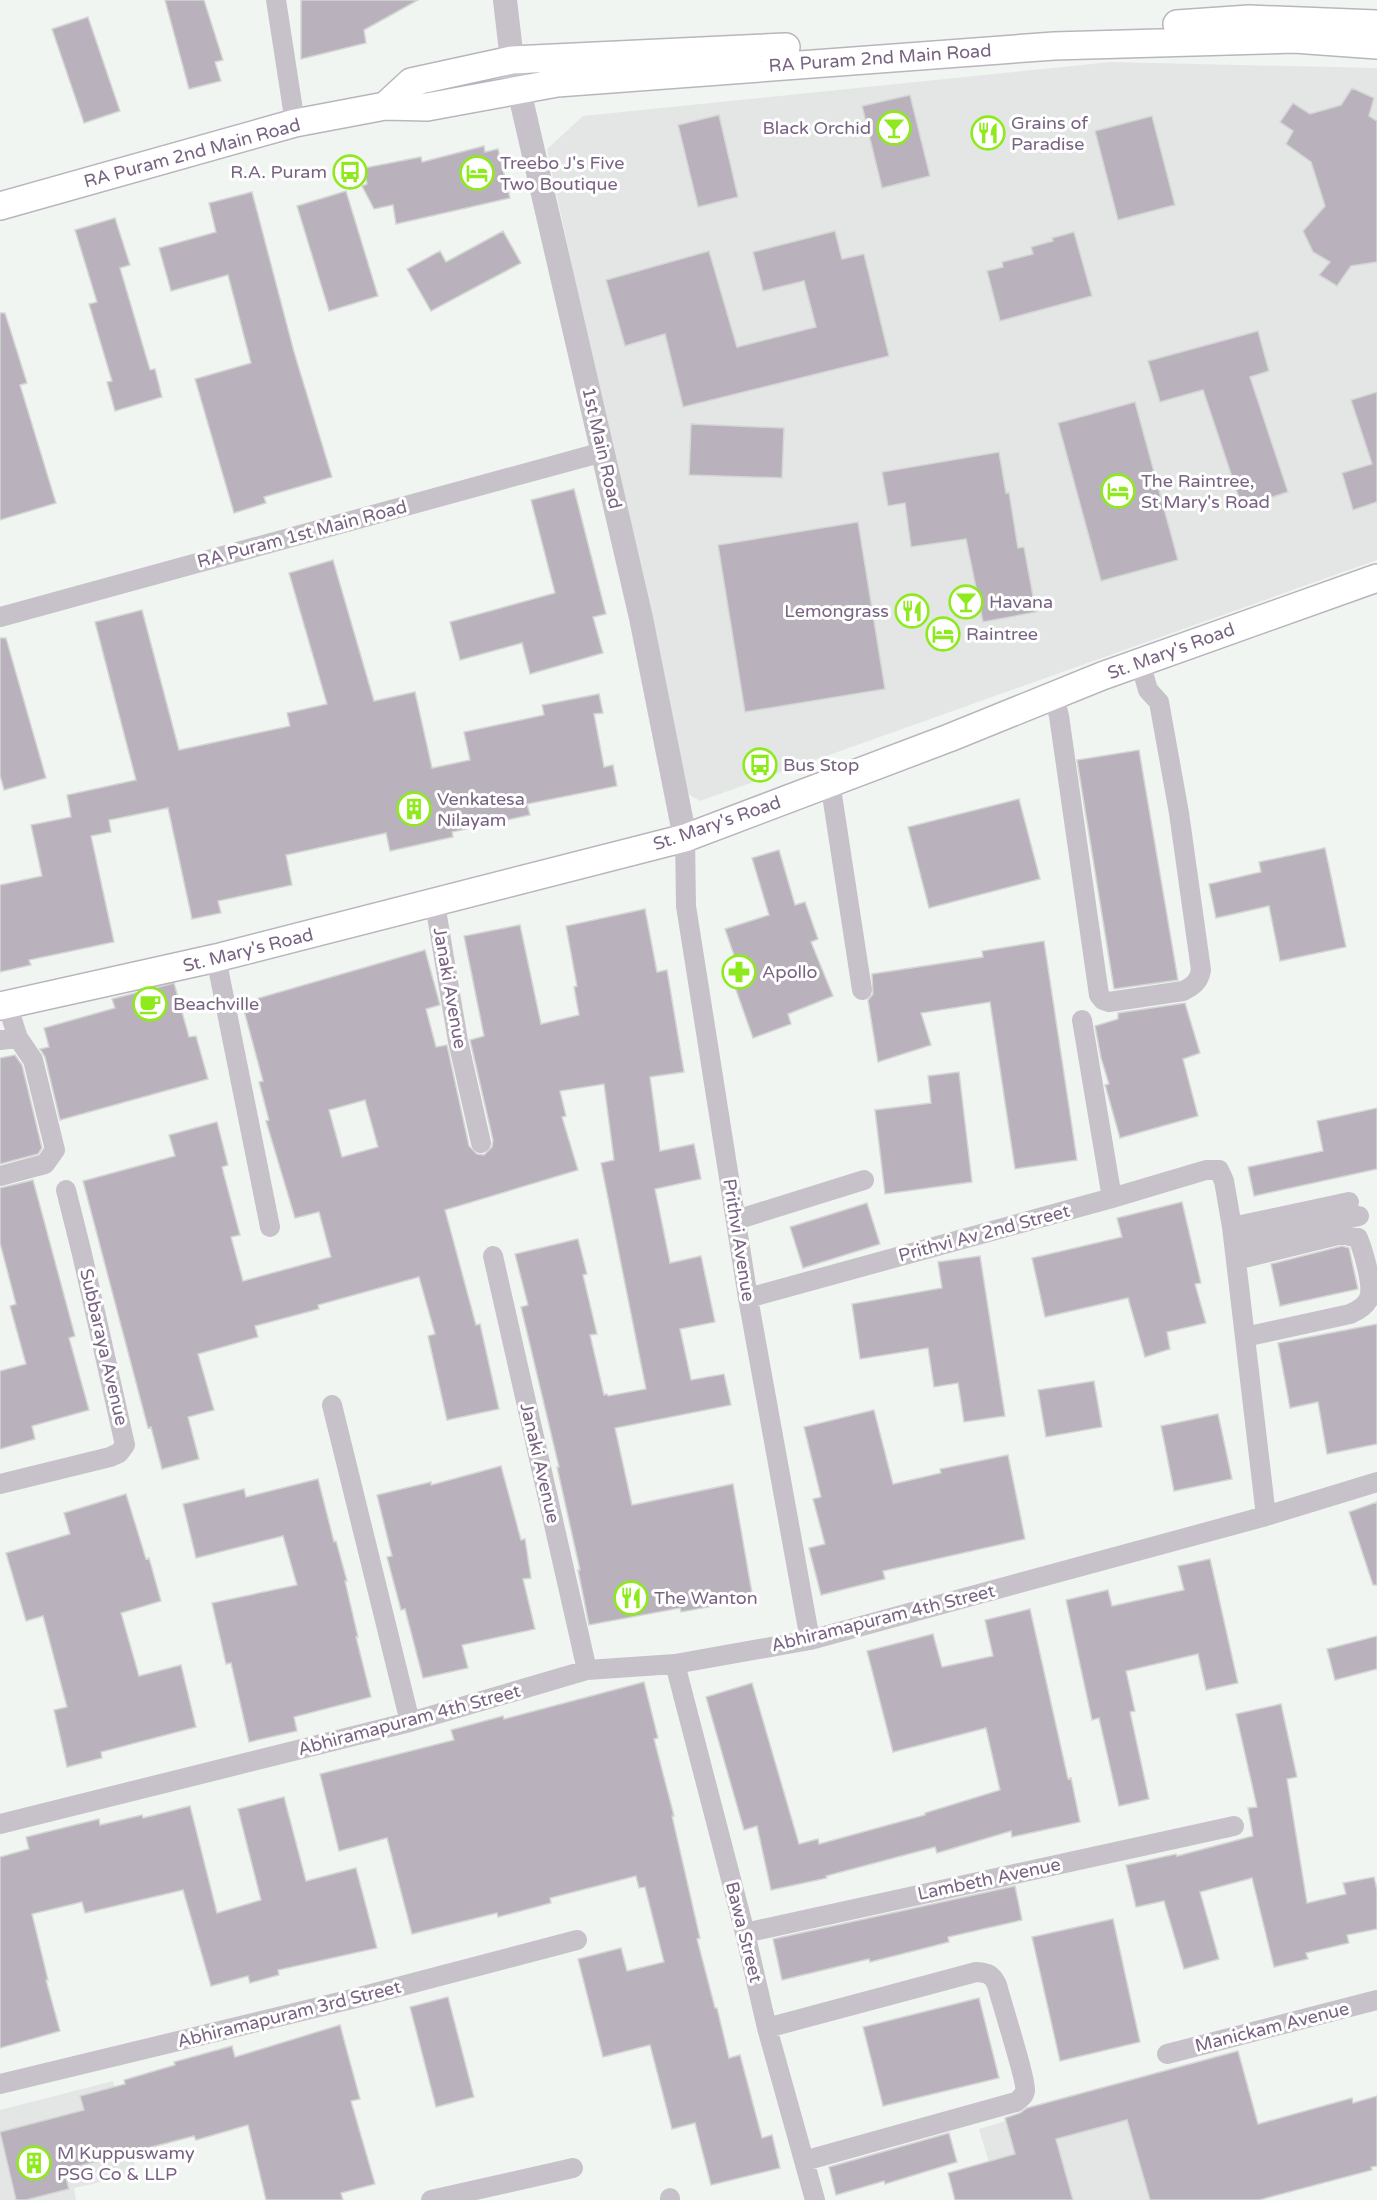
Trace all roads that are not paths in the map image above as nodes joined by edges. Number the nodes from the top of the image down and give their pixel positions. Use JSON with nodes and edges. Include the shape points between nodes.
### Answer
{"nodes":[{"id":1,"x":276,"y":0,"type":"edge"},
{"id":2,"x":505,"y":0,"type":"edge"},
{"id":3,"x":1377,"y":24,"type":"edge"},
{"id":4,"x":1377,"y":45,"type":"edge"},
{"id":5,"x":512,"y":60,"type":"junction"},
{"id":6,"x":519,"y":90,"type":"junction"},
{"id":7,"x":385,"y":106,"type":"junction"},
{"id":8,"x":295,"y":123,"type":"junction"},
{"id":9,"x":0,"y":206,"type":"edge"},
{"id":10,"x":603,"y":452,"type":"junction"},
{"id":11,"x":1377,"y":578,"type":"edge"},
{"id":12,"x":0,"y":617,"type":"edge"},
{"id":13,"x":1140,"y":662,"type":"junction"},
{"id":14,"x":1054,"y":697,"type":"junction"},
{"id":15,"x":830,"y":782,"type":"junction"},
{"id":16,"x":684,"y":838,"type":"junction"},
{"id":17,"x":435,"y":904,"type":"junction"},
{"id":18,"x":216,"y":958,"type":"junction"},
{"id":19,"x":862,"y":990,"type":"dead end"},
{"id":20,"x":4,"y":1005,"type":"edge"},
{"id":21,"x":1082,"y":1020,"type":"dead end"},
{"id":22,"x":9,"y":1039,"type":"edge"},
{"id":23,"x":481,"y":1143,"type":"dead end"},
{"id":24,"x":0,"y":1176,"type":"edge"},
{"id":25,"x":864,"y":1180,"type":"dead end"},
{"id":26,"x":66,"y":1190,"type":"dead end"},
{"id":27,"x":1112,"y":1198,"type":"junction"},
{"id":28,"x":1354,"y":1209,"type":"dead end"},
{"id":29,"x":736,"y":1220,"type":"junction"},
{"id":30,"x":270,"y":1227,"type":"dead end"},
{"id":31,"x":1234,"y":1244,"type":"junction"},
{"id":32,"x":494,"y":1256,"type":"dead end"},
{"id":33,"x":748,"y":1298,"type":"junction"},
{"id":34,"x":1245,"y":1337,"type":"junction"},
{"id":35,"x":332,"y":1406,"type":"dead end"},
{"id":36,"x":1377,"y":1482,"type":"edge"},
{"id":37,"x":0,"y":1484,"type":"edge"},
{"id":38,"x":1266,"y":1516,"type":"junction"},
{"id":39,"x":810,"y":1640,"type":"junction"},
{"id":40,"x":675,"y":1664,"type":"junction"},
{"id":41,"x":587,"y":1670,"type":"junction"},
{"id":42,"x":410,"y":1722,"type":"junction"},
{"id":43,"x":0,"y":1824,"type":"edge"},
{"id":44,"x":1234,"y":1826,"type":"dead end"},
{"id":45,"x":745,"y":1933,"type":"junction"},
{"id":46,"x":577,"y":1940,"type":"dead end"},
{"id":47,"x":1377,"y":2000,"type":"edge"},
{"id":48,"x":767,"y":2028,"type":"junction"},
{"id":49,"x":1167,"y":2054,"type":"dead end"},
{"id":50,"x":0,"y":2084,"type":"edge"},
{"id":51,"x":804,"y":2160,"type":"junction"},
{"id":52,"x":573,"y":2168,"type":"dead end"},
{"id":53,"x":431,"y":2200,"type":"edge"},
{"id":54,"x":815,"y":2200,"type":"edge"}],
"edges":[{"from":1,"to":8,"type":"street"},
{"from":2,"to":5,"type":"street","name":"1st Main Road"},
{"from":3,"to":5,"type":"main road","via":[[1249,20],[989,38]]},
{"from":4,"to":6,"type":"main road","name":"RA Puram 2nd Main Road","via":[[1294,39],[1054,46],[673,73]]},
{"from":5,"to":6,"type":"street","name":"1st Main Road"},
{"from":5,"to":7,"type":"main road","via":[[411,82]]},
{"from":6,"to":7,"type":"main road","name":"RA Puram 2nd Main Road","via":[[427,107]]},
{"from":6,"to":10,"type":"street","name":"1st Main Road"},
{"from":7,"to":8,"type":"main road","name":"RA Puram 2nd Main Road"},
{"from":8,"to":9,"type":"main road","name":"RA Puram 2nd Main Road"},
{"from":10,"to":12,"type":"street","name":"RA Puram 1st Main Road"},
{"from":10,"to":16,"type":"street","name":"1st Main Road","via":[[641,618]]},
{"from":11,"to":13,"type":"main road","name":"St. Mary's Road"},
{"from":13,"to":14,"type":"main road","name":"St. Mary's Road"},
{"from":13,"to":14,"type":"street","via":[[1148,690],[1159,702],[1201,970],[1200,978],[1183,991],[1109,1002],[1099,994]]},
{"from":14,"to":15,"type":"main road","name":"St. Mary's Road"},
{"from":15,"to":16,"type":"main road","name":"St. Mary's Road"},
{"from":15,"to":19,"type":"street"},
{"from":16,"to":17,"type":"main road","name":"St. Mary's Road"},
{"from":16,"to":29,"type":"street","name":"Prithvi Avenue","via":[[686,906]]},
{"from":17,"to":18,"type":"main road","name":"St. Mary's Road"},
{"from":17,"to":23,"type":"street","name":"Janaki Avenue","via":[[458,1041]]},
{"from":18,"to":20,"type":"main road","name":"St. Mary's Road"},
{"from":18,"to":30,"type":"street"},
{"from":20,"to":22,"type":"street"},
{"from":21,"to":27,"type":"street"},
{"from":22,"to":24,"type":"street","via":[[33,1060],[55,1150],[45,1164]]},
{"from":25,"to":29,"type":"street"},
{"from":26,"to":37,"type":"street","name":"Subbaraya Avenue","via":[[125,1444],[110,1457]]},
{"from":27,"to":31,"type":"street","name":"Prithvi Av 2nd Street","via":[[1206,1170],[1219,1170]]},
{"from":27,"to":33,"type":"street","name":"Prithvi Av 2nd Street"},
{"from":28,"to":31,"type":"street"},
{"from":29,"to":33,"type":"street","name":"Prithvi Avenue"},
{"from":31,"to":34,"type":"street"},
{"from":31,"to":34,"type":"street","via":[[1342,1234],[1358,1238],[1371,1294],[1360,1309],[1350,1314]]},
{"from":32,"to":41,"type":"street","name":"Janaki Avenue"},
{"from":33,"to":39,"type":"street","name":"Prithvi Avenue"},
{"from":34,"to":38,"type":"street"},
{"from":35,"to":42,"type":"street"},
{"from":36,"to":38,"type":"street","name":"Abhiramapuram 4th Street"},
{"from":38,"to":39,"type":"street","name":"Abhiramapuram 4th Street"},
{"from":39,"to":40,"type":"street","name":"Abhiramapuram 4th Street"},
{"from":40,"to":41,"type":"street","name":"Abhiramapuram 4th Street"},
{"from":40,"to":45,"type":"street","name":"Bawa Street"},
{"from":41,"to":42,"type":"street","name":"Abhiramapuram 4th Street"},
{"from":42,"to":43,"type":"street","name":"Abhiramapuram 4th Street"},
{"from":44,"to":45,"type":"street","name":"Lambeth Avenue"},
{"from":45,"to":48,"type":"street","name":"Bawa Street"},
{"from":46,"to":50,"type":"street","name":"Abhiramapuram 3rd Street"},
{"from":47,"to":49,"type":"street","name":"Manickam Avenue"},
{"from":48,"to":51,"type":"street","name":"Bawa Street"},
{"from":48,"to":51,"type":"street","via":[[976,1972],[993,1976],[1002,2002],[1026,2088],[1020,2099]]},
{"from":51,"to":54,"type":"street","name":"Bawa Street"},
{"from":52,"to":53,"type":"street"}]}
